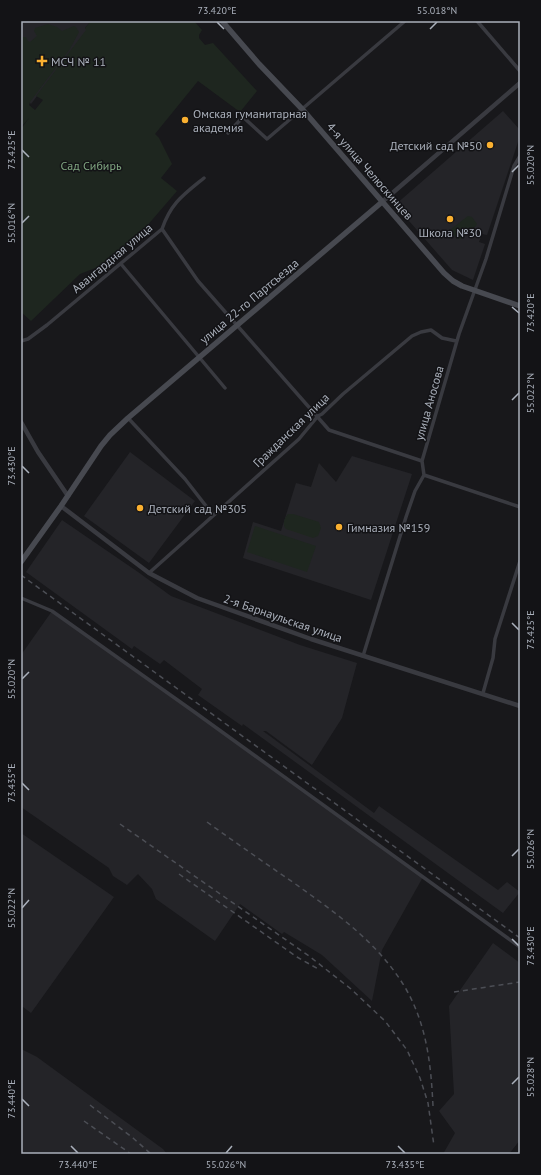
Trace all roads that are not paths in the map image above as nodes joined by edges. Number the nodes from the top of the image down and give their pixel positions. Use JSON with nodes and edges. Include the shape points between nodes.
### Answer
{"nodes":[{"id":1,"x":222,"y":21,"type":"edge"},
{"id":2,"x":405,"y":21,"type":"edge"},
{"id":3,"x":477,"y":21,"type":"edge"},
{"id":4,"x":520,"y":71,"type":"edge"},
{"id":5,"x":520,"y":83,"type":"edge"},
{"id":6,"x":303,"y":110,"type":"junction"},
{"id":7,"x":228,"y":133,"type":"dead end"},
{"id":8,"x":520,"y":156,"type":"edge"},
{"id":9,"x":204,"y":178,"type":"dead end"},
{"id":10,"x":382,"y":202,"type":"junction"},
{"id":11,"x":162,"y":229,"type":"junction"},
{"id":12,"x":122,"y":264,"type":"junction"},
{"id":13,"x":474,"y":291,"type":"junction"},
{"id":14,"x":520,"y":306,"type":"edge"},
{"id":15,"x":237,"y":325,"type":"junction"},
{"id":16,"x":21,"y":341,"type":"edge"},
{"id":17,"x":456,"y":342,"type":"junction"},
{"id":18,"x":200,"y":357,"type":"junction"},
{"id":19,"x":226,"y":388,"type":"dead end"},
{"id":20,"x":318,"y":416,"type":"junction"},
{"id":21,"x":128,"y":418,"type":"junction"},
{"id":22,"x":21,"y":422,"type":"edge"},
{"id":23,"x":422,"y":462,"type":"junction"},
{"id":24,"x":424,"y":475,"type":"junction"},
{"id":25,"x":68,"y":496,"type":"junction"},
{"id":26,"x":61,"y":506,"type":"junction"},
{"id":27,"x":520,"y":508,"type":"edge"},
{"id":28,"x":213,"y":515,"type":"junction"},
{"id":29,"x":520,"y":561,"type":"edge"},
{"id":30,"x":21,"y":562,"type":"edge"},
{"id":31,"x":148,"y":573,"type":"junction"},
{"id":32,"x":21,"y":598,"type":"edge"},
{"id":33,"x":363,"y":656,"type":"junction"},
{"id":34,"x":483,"y":693,"type":"junction"},
{"id":35,"x":520,"y":706,"type":"edge"},
{"id":36,"x":520,"y":947,"type":"edge"}],
"edges":[{"from":1,"to":6,"type":"main road","name":"4-я улица Челюскинцев"},
{"from":2,"to":6,"type":"street"},
{"from":3,"to":4,"type":"street"},
{"from":5,"to":10,"type":"street","name":"улица 22-го Партсъезда"},
{"from":6,"to":7,"type":"street","via":[[267,139],[243,117]]},
{"from":6,"to":10,"type":"main road","name":"4-я улица Челюскинцев"},
{"from":8,"to":13,"type":"street","name":"улица Аносова","via":[[514,166]]},
{"from":9,"to":11,"type":"street","name":"Авангардная улица","via":[[173,205]]},
{"from":10,"to":13,"type":"main road","name":"4-я улица Челюскинцев","via":[[444,273],[453,281]]},
{"from":10,"to":15,"type":"main road","name":"улица 22-го Партсъезда"},
{"from":11,"to":12,"type":"street","name":"Авангардная улица"},
{"from":11,"to":15,"type":"street","via":[[198,281]]},
{"from":12,"to":16,"type":"street","name":"Авангардная улица","via":[[47,325]]},
{"from":12,"to":18,"type":"street"},
{"from":13,"to":14,"type":"main road","name":"4-я улица Челюскинцев"},
{"from":13,"to":17,"type":"street","name":"улица Аносова"},
{"from":15,"to":18,"type":"main road","name":"улица 22-го Партсъезда"},
{"from":15,"to":20,"type":"street"},
{"from":17,"to":20,"type":"street","name":"Гражданская улица","via":[[442,338],[431,330],[412,336]]},
{"from":17,"to":23,"type":"street","name":"улица Аносова"},
{"from":18,"to":19,"type":"street"},
{"from":18,"to":21,"type":"main road","name":"улица 22-го Партсъезда"},
{"from":20,"to":23,"type":"street","via":[[329,430]]},
{"from":20,"to":28,"type":"street","name":"Гражданская улица","via":[[299,439]]},
{"from":21,"to":25,"type":"main road","name":"улица 22-го Партсъезда","via":[[101,446]]},
{"from":21,"to":28,"type":"street","via":[[185,479]]},
{"from":22,"to":25,"type":"street"},
{"from":23,"to":24,"type":"street","name":"улица Аносова"},
{"from":24,"to":27,"type":"street"},
{"from":24,"to":33,"type":"street","via":[[406,517]]},
{"from":25,"to":26,"type":"main road","name":"улица 22-го Партсъезда"},
{"from":26,"to":30,"type":"main road","name":"улица 22-го Партсъезда"},
{"from":26,"to":31,"type":"street","name":"2-я Барнаульская улица"},
{"from":28,"to":31,"type":"street","name":"Гражданская улица"},
{"from":29,"to":34,"type":"street","via":[[495,639],[493,658]]},
{"from":31,"to":33,"type":"street","name":"2-я Барнаульская улица","via":[[197,598]]},
{"from":32,"to":36,"type":"street","via":[[52,611]]},
{"from":33,"to":34,"type":"street","name":"2-я Барнаульская улица"},
{"from":34,"to":35,"type":"street","name":"2-я Барнаульская улица"}]}
